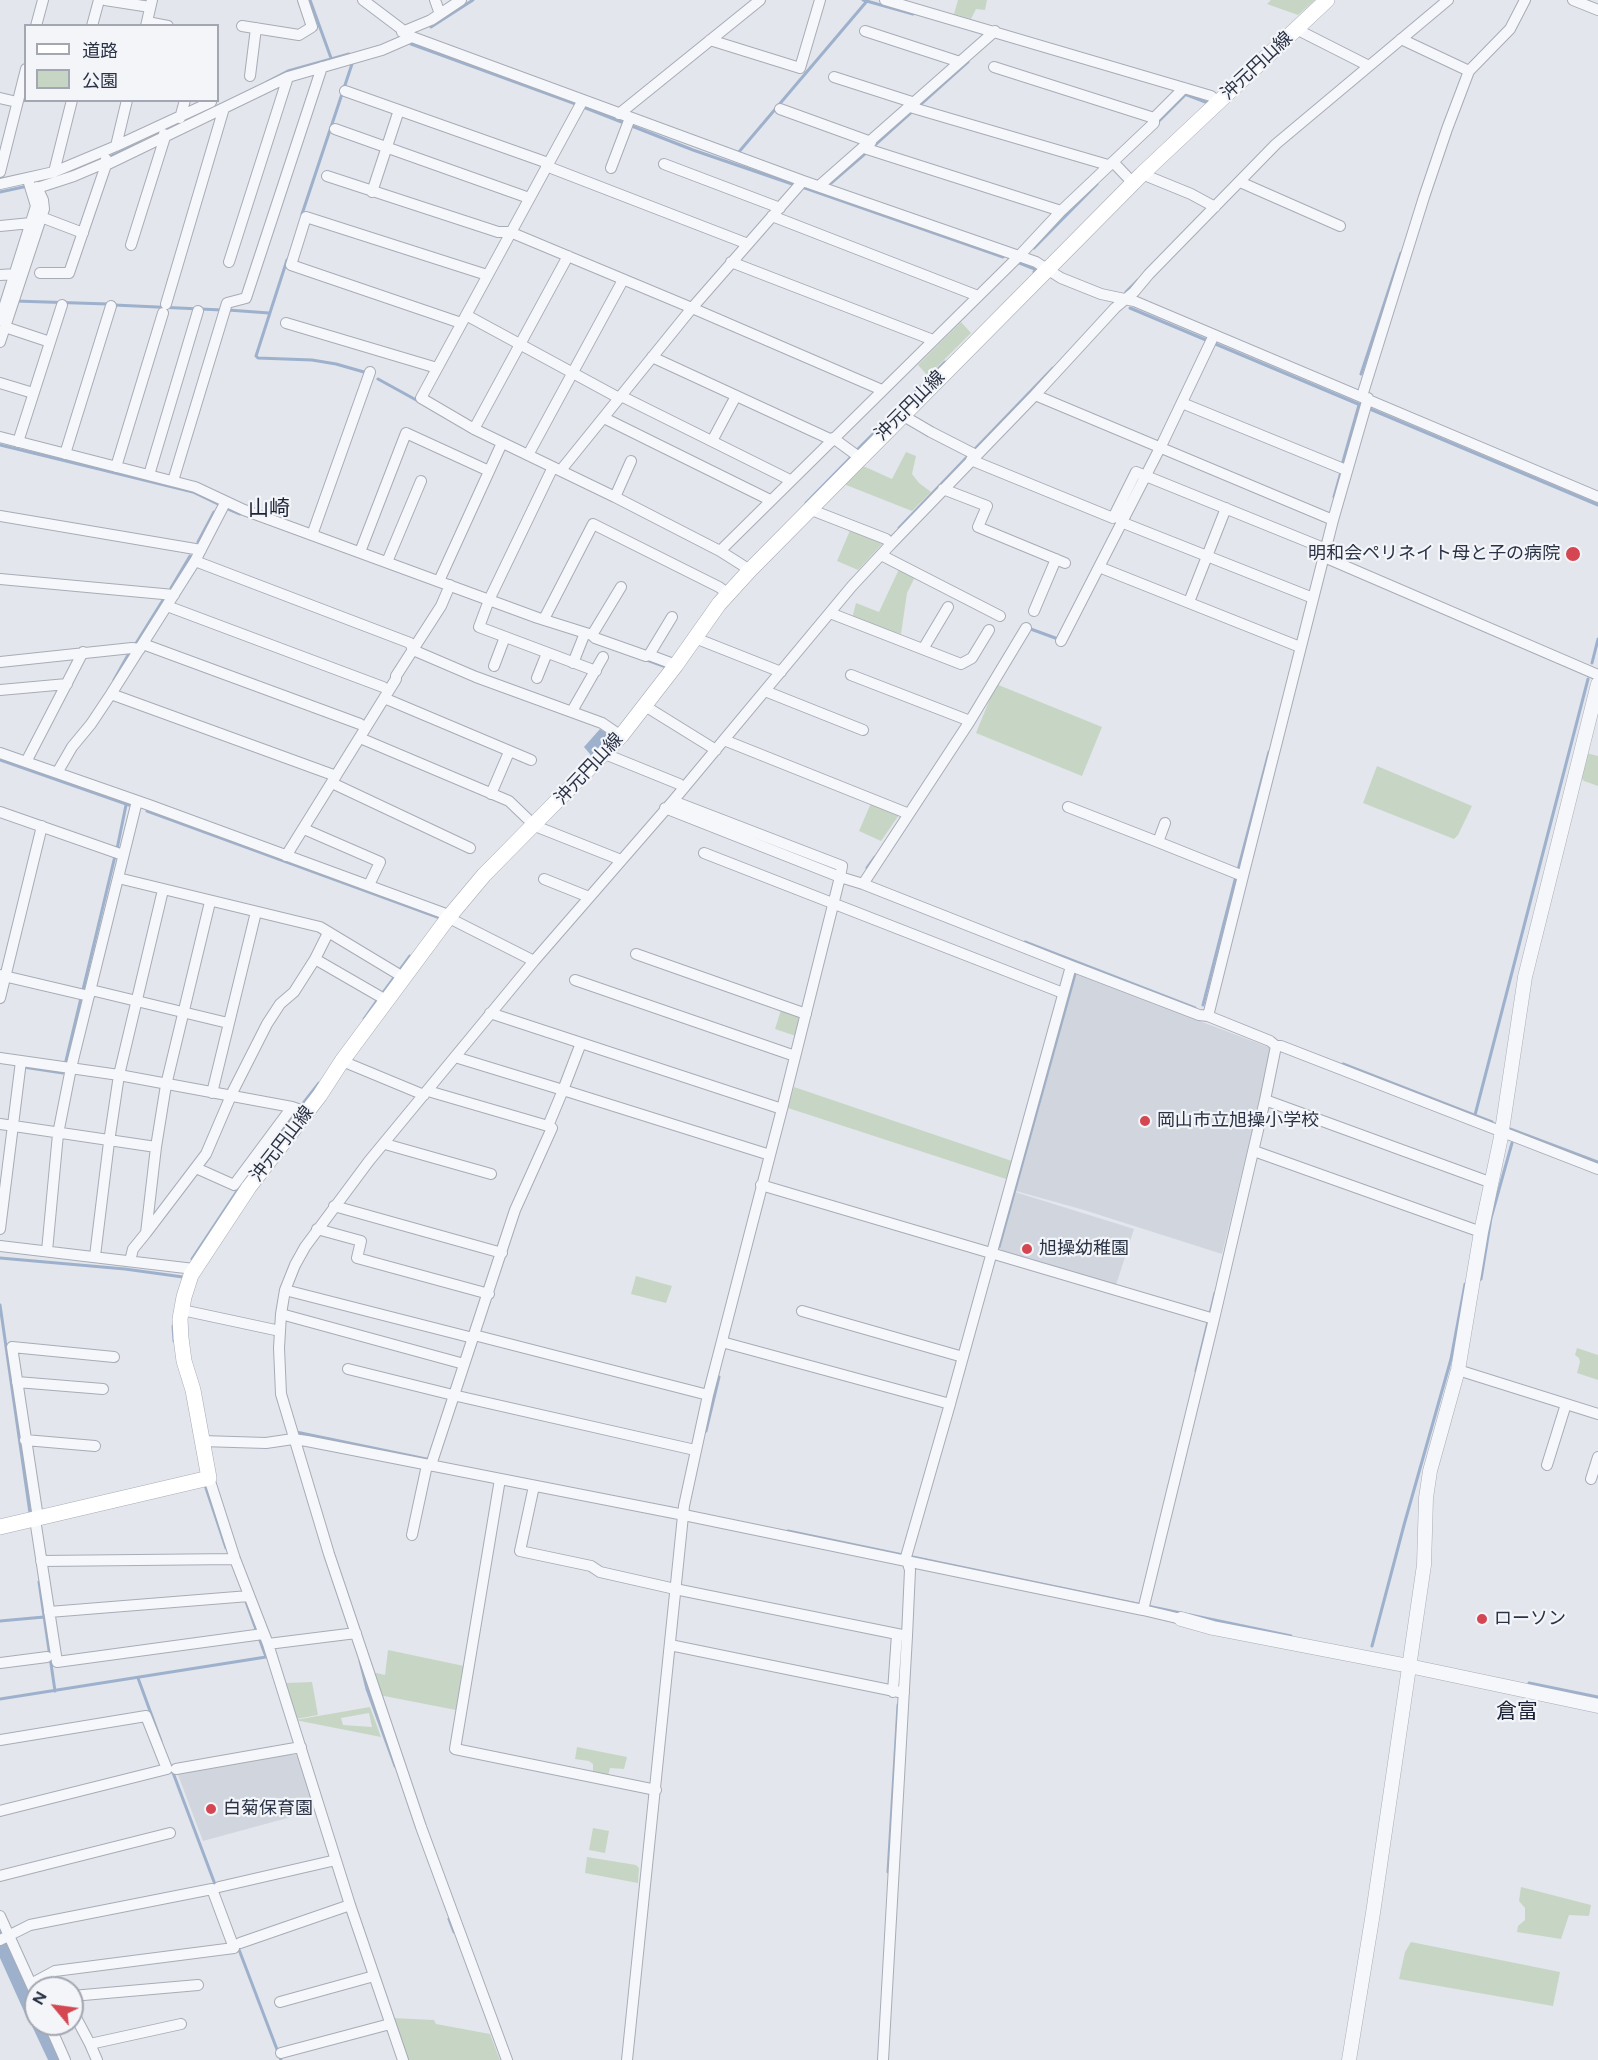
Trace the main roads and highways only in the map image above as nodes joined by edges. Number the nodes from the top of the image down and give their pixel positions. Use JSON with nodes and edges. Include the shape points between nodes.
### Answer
{"nodes":[{"id":1,"x":1327,"y":0,"type":"edge"},
{"id":2,"x":0,"y":1527,"type":"edge"}],
"edges":[{"from":1,"to":2,"type":"main road","name":"沖元円山線","via":[[1214,99],[902,415],[856,455],[809,509],[723,590],[695,638],[671,663],[645,706],[618,733],[605,754],[531,823],[445,915],[399,975],[320,1095],[299,1109],[194,1269],[184,1297],[181,1338],[209,1478]]}]}
